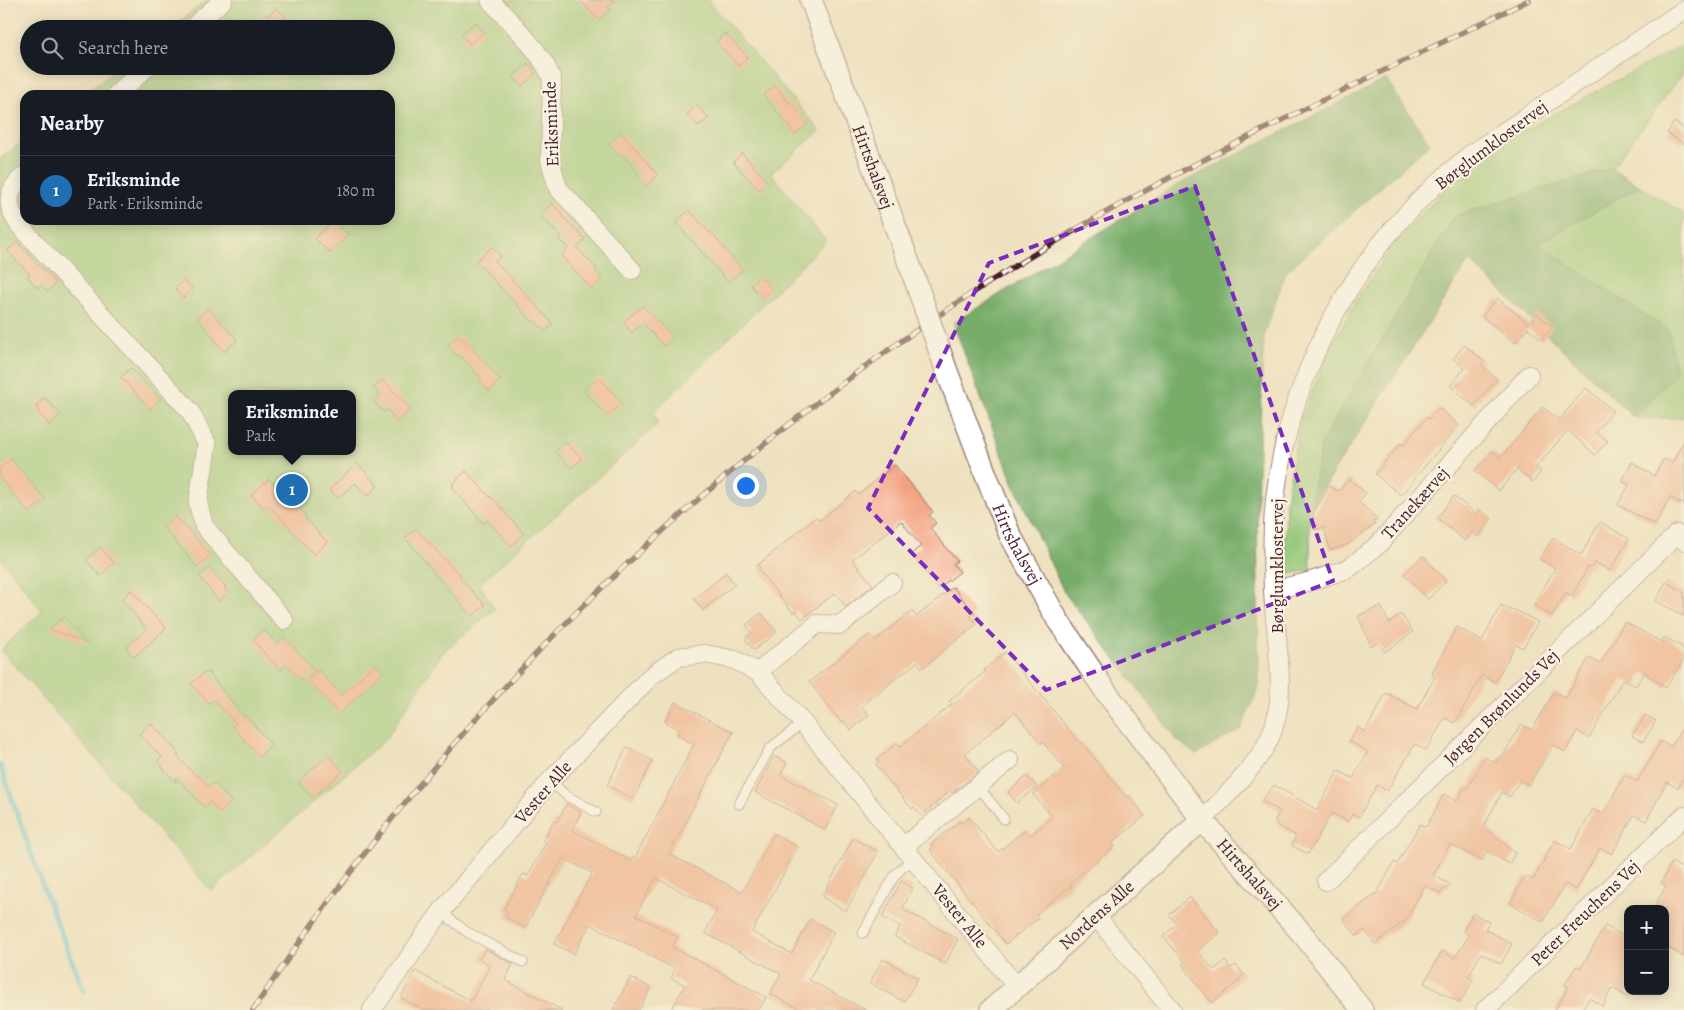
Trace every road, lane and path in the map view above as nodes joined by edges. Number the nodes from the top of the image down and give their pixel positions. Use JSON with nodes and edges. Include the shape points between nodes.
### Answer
{"nodes":[{"id":1,"x":223,"y":0,"type":"edge"},
{"id":2,"x":490,"y":0,"type":"edge"},
{"id":3,"x":811,"y":0,"type":"edge"},
{"id":4,"x":1684,"y":10,"type":"edge"},
{"id":5,"x":201,"y":20,"type":"edge"},
{"id":6,"x":138,"y":75,"type":"edge"},
{"id":7,"x":122,"y":90,"type":"edge"},
{"id":8,"x":20,"y":179,"type":"edge"},
{"id":9,"x":632,"y":270,"type":"dead end"},
{"id":10,"x":1529,"y":375,"type":"dead end"},
{"id":11,"x":1680,"y":538,"type":"edge"},
{"id":12,"x":892,"y":583,"type":"dead end"},
{"id":13,"x":1273,"y":590,"type":"junction"},
{"id":14,"x":284,"y":620,"type":"dead end"},
{"id":15,"x":759,"y":673,"type":"junction"},
{"id":16,"x":803,"y":723,"type":"junction"},
{"id":17,"x":1010,"y":760,"type":"dead end"},
{"id":18,"x":550,"y":781,"type":"junction"},
{"id":19,"x":978,"y":786,"type":"junction"},
{"id":20,"x":739,"y":804,"type":"dead end"},
{"id":21,"x":596,"y":812,"type":"dead end"},
{"id":22,"x":1684,"y":816,"type":"edge"},
{"id":23,"x":1004,"y":819,"type":"dead end"},
{"id":24,"x":1202,"y":820,"type":"junction"},
{"id":25,"x":908,"y":853,"type":"junction"},
{"id":26,"x":1326,"y":881,"type":"dead end"},
{"id":27,"x":441,"y":912,"type":"junction"},
{"id":28,"x":1095,"y":915,"type":"junction"},
{"id":29,"x":864,"y":933,"type":"dead end"},
{"id":30,"x":523,"y":962,"type":"dead end"},
{"id":31,"x":1016,"y":986,"type":"junction"},
{"id":32,"x":372,"y":1010,"type":"edge"},
{"id":33,"x":991,"y":1010,"type":"edge"},
{"id":34,"x":1172,"y":1010,"type":"edge"},
{"id":35,"x":1362,"y":1010,"type":"edge"},
{"id":36,"x":1485,"y":1010,"type":"edge"}],
"edges":[{"from":1,"to":5,"type":"street"},
{"from":2,"to":9,"type":"street","name":"Eriksminde","via":[[537,53],[552,79],[550,160],[558,188]]},
{"from":3,"to":24,"type":"street","name":"Hirtshalsvej","bridge":true,"via":[[1010,536],[1057,619],[1106,692]]},
{"from":4,"to":13,"type":"street","name":"Børglumklostervej","via":[[1468,156],[1415,205],[1353,283],[1333,317],[1304,381],[1284,450],[1273,525]]},
{"from":6,"to":7,"type":"street"},
{"from":8,"to":14,"type":"street","via":[[10,193],[9,203],[19,225],[190,411],[207,444],[198,503],[204,526]]},
{"from":10,"to":13,"type":"street","name":"Tranekærvej","via":[[1379,544],[1348,569]]},
{"from":11,"to":26,"type":"street","name":"Jørgen Brønlunds Vej"},
{"from":12,"to":15,"type":"street","via":[[840,624],[817,624]]},
{"from":13,"to":24,"type":"street","name":"Børglumklostervej","via":[[1280,696],[1275,724],[1247,774]]},
{"from":15,"to":16,"type":"street","name":"Vester Alle"},
{"from":15,"to":18,"type":"street","name":"Vester Alle","via":[[735,660],[705,654],[678,657],[651,676]]},
{"from":16,"to":20,"type":"lane","via":[[770,748]]},
{"from":16,"to":25,"type":"street","name":"Vester Alle"},
{"from":17,"to":19,"type":"street"},
{"from":18,"to":21,"type":"lane","via":[[567,796]]},
{"from":18,"to":27,"type":"street","name":"Vester Alle"},
{"from":19,"to":23,"type":"lane"},
{"from":19,"to":25,"type":"street"},
{"from":22,"to":36,"type":"street","name":"Peter Freuchens Vej"},
{"from":24,"to":28,"type":"street","name":"Nordens Alle"},
{"from":24,"to":35,"type":"street","name":"Hirtshalsvej","via":[[1306,938]]},
{"from":25,"to":29,"type":"lane"},
{"from":25,"to":31,"type":"street","name":"Vester Alle"},
{"from":27,"to":30,"type":"lane","via":[[467,932]]},
{"from":27,"to":32,"type":"street","name":"Vester Alle"},
{"from":28,"to":31,"type":"street","name":"Nordens Alle"},
{"from":28,"to":34,"type":"street"},
{"from":31,"to":33,"type":"street","name":"Nordens Alle"}]}
